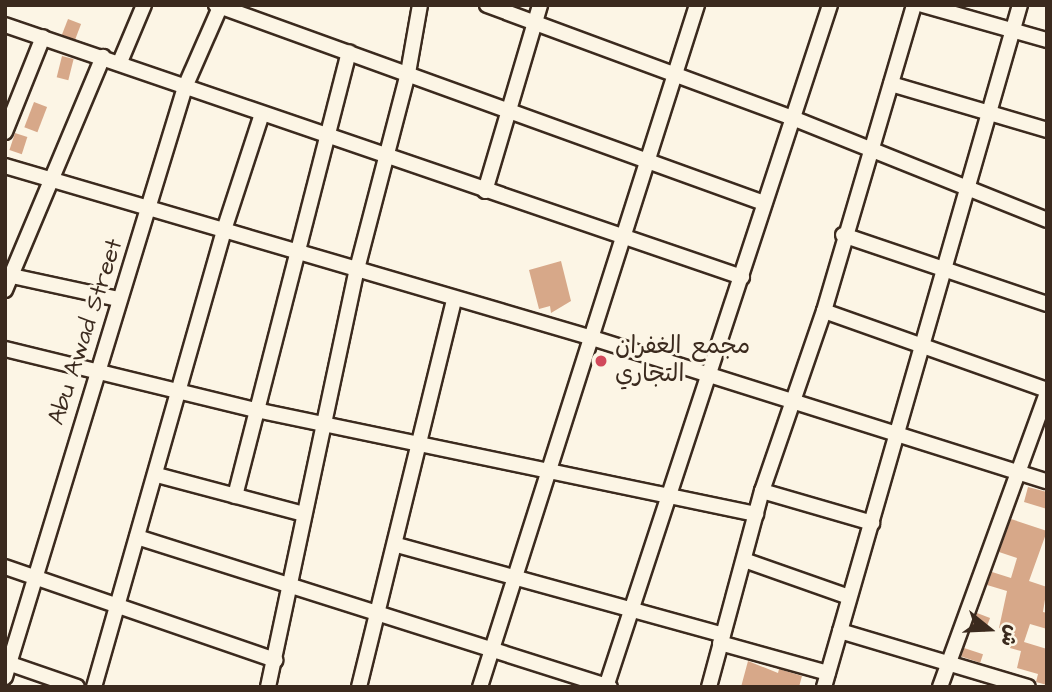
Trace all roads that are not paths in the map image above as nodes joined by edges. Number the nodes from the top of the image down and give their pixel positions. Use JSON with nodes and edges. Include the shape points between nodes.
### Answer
{"nodes":[{"id":1,"x":144,"y":5,"type":"edge"},
{"id":2,"x":420,"y":5,"type":"edge"},
{"id":3,"x":487,"y":5,"type":"edge"},
{"id":4,"x":540,"y":5,"type":"edge"},
{"id":5,"x":697,"y":5,"type":"edge"},
{"id":6,"x":830,"y":5,"type":"edge"},
{"id":7,"x":914,"y":5,"type":"edge"},
{"id":8,"x":923,"y":5,"type":"edge"},
{"id":9,"x":1020,"y":5,"type":"edge"},
{"id":10,"x":219,"y":6,"type":"edge"},
{"id":11,"x":535,"y":22,"type":"junction"},
{"id":12,"x":5,"y":25,"type":"edge"},
{"id":13,"x":1013,"y":29,"type":"junction"},
{"id":14,"x":43,"y":37,"type":"junction"},
{"id":15,"x":1047,"y":40,"type":"edge"},
{"id":16,"x":349,"y":52,"type":"junction"},
{"id":17,"x":103,"y":57,"type":"junction"},
{"id":18,"x":120,"y":62,"type":"junction"},
{"id":19,"x":408,"y":73,"type":"junction"},
{"id":20,"x":676,"y":75,"type":"junction"},
{"id":21,"x":891,"y":84,"type":"junction"},
{"id":22,"x":185,"y":87,"type":"junction"},
{"id":23,"x":510,"y":110,"type":"junction"},
{"id":24,"x":262,"y":114,"type":"junction"},
{"id":25,"x":986,"y":115,"type":"junction"},
{"id":26,"x":795,"y":119,"type":"junction"},
{"id":27,"x":1047,"y":130,"type":"edge"},
{"id":28,"x":5,"y":132,"type":"edge"},
{"id":29,"x":327,"y":137,"type":"junction"},
{"id":30,"x":872,"y":149,"type":"junction"},
{"id":31,"x":387,"y":156,"type":"junction"},
{"id":32,"x":647,"y":158,"type":"junction"},
{"id":33,"x":5,"y":166,"type":"edge"},
{"id":34,"x":54,"y":178,"type":"junction"},
{"id":35,"x":967,"y":186,"type":"junction"},
{"id":36,"x":485,"y":191,"type":"junction"},
{"id":37,"x":764,"y":203,"type":"junction"},
{"id":38,"x":151,"y":207,"type":"junction"},
{"id":39,"x":1047,"y":220,"type":"edge"},
{"id":40,"x":224,"y":230,"type":"junction"},
{"id":41,"x":843,"y":235,"type":"junction"},
{"id":42,"x":624,"y":238,"type":"junction"},
{"id":43,"x":297,"y":253,"type":"junction"},
{"id":44,"x":356,"y":269,"type":"junction"},
{"id":45,"x":940,"y":270,"type":"junction"},
{"id":46,"x":12,"y":276,"type":"junction"},
{"id":47,"x":742,"y":276,"type":"junction"},
{"id":48,"x":5,"y":290,"type":"edge"},
{"id":49,"x":118,"y":299,"type":"junction"},
{"id":50,"x":454,"y":299,"type":"junction"},
{"id":51,"x":1047,"y":304,"type":"edge"},
{"id":52,"x":824,"y":311,"type":"junction"},
{"id":53,"x":589,"y":337,"type":"junction"},
{"id":54,"x":919,"y":346,"type":"junction"},
{"id":55,"x":5,"y":349,"type":"edge"},
{"id":56,"x":95,"y":373,"type":"junction"},
{"id":57,"x":705,"y":375,"type":"junction"},
{"id":58,"x":1047,"y":391,"type":"edge"},
{"id":59,"x":179,"y":393,"type":"junction"},
{"id":60,"x":790,"y":400,"type":"junction"},
{"id":61,"x":256,"y":410,"type":"junction"},
{"id":62,"x":327,"y":422,"type":"junction"},
{"id":63,"x":896,"y":435,"type":"junction"},
{"id":64,"x":421,"y":442,"type":"junction"},
{"id":65,"x":548,"y":469,"type":"junction"},
{"id":66,"x":1017,"y":472,"type":"junction"},
{"id":67,"x":157,"y":475,"type":"junction"},
{"id":68,"x":1047,"y":481,"type":"edge"},
{"id":69,"x":762,"y":491,"type":"junction"},
{"id":70,"x":235,"y":496,"type":"junction"},
{"id":71,"x":668,"y":496,"type":"junction"},
{"id":72,"x":304,"y":514,"type":"junction"},
{"id":73,"x":755,"y":514,"type":"junction"},
{"id":74,"x":872,"y":523,"type":"junction"},
{"id":75,"x":137,"y":537,"type":"junction"},
{"id":76,"x":397,"y":545,"type":"junction"},
{"id":77,"x":744,"y":560,"type":"junction"},
{"id":78,"x":5,"y":567,"type":"edge"},
{"id":79,"x":35,"y":577,"type":"junction"},
{"id":80,"x":515,"y":577,"type":"junction"},
{"id":81,"x":288,"y":587,"type":"junction"},
{"id":82,"x":849,"y":597,"type":"junction"},
{"id":83,"x":116,"y":608,"type":"junction"},
{"id":84,"x":631,"y":608,"type":"junction"},
{"id":85,"x":378,"y":616,"type":"junction"},
{"id":86,"x":840,"y":631,"type":"junction"},
{"id":87,"x":721,"y":639,"type":"junction"},
{"id":88,"x":491,"y":648,"type":"junction"},
{"id":89,"x":275,"y":660,"type":"junction"},
{"id":90,"x":949,"y":662,"type":"junction"},
{"id":91,"x":6,"y":668,"type":"edge"},
{"id":92,"x":826,"y":680,"type":"edge"},
{"id":93,"x":360,"y":686,"type":"edge"},
{"id":94,"x":607,"y":686,"type":"edge"},
{"id":95,"x":77,"y":687,"type":"edge"},
{"id":96,"x":94,"y":687,"type":"edge"},
{"id":97,"x":268,"y":687,"type":"edge"},
{"id":98,"x":480,"y":687,"type":"edge"},
{"id":99,"x":709,"y":687,"type":"edge"},
{"id":100,"x":940,"y":687,"type":"edge"},
{"id":101,"x":1028,"y":687,"type":"edge"}],
"edges":[{"from":1,"to":18,"type":"street"},
{"from":2,"to":19,"type":"street"},
{"from":3,"to":11,"type":"street"},
{"from":4,"to":11,"type":"street"},
{"from":5,"to":20,"type":"street"},
{"from":6,"to":26,"type":"street"},
{"from":7,"to":21,"type":"street"},
{"from":8,"to":13,"type":"street"},
{"from":9,"to":13,"type":"street"},
{"from":10,"to":16,"type":"street"},
{"from":10,"to":22,"type":"street","name":"Abu Awad Street"},
{"from":11,"to":20,"type":"street"},
{"from":11,"to":23,"type":"street"},
{"from":12,"to":14,"type":"street"},
{"from":13,"to":15,"type":"street"},
{"from":13,"to":25,"type":"street"},
{"from":14,"to":17,"type":"street"},
{"from":14,"to":28,"type":"street"},
{"from":16,"to":19,"type":"street"},
{"from":16,"to":29,"type":"street"},
{"from":17,"to":18,"type":"street"},
{"from":17,"to":34,"type":"street"},
{"from":18,"to":22,"type":"street"},
{"from":19,"to":23,"type":"street"},
{"from":19,"to":31,"type":"street"},
{"from":20,"to":26,"type":"street"},
{"from":20,"to":32,"type":"street"},
{"from":21,"to":25,"type":"street"},
{"from":21,"to":30,"type":"street"},
{"from":22,"to":24,"type":"street"},
{"from":22,"to":38,"type":"street","name":"Abu Awad Street"},
{"from":23,"to":32,"type":"street"},
{"from":23,"to":36,"type":"street"},
{"from":24,"to":29,"type":"street"},
{"from":24,"to":40,"type":"street"},
{"from":25,"to":27,"type":"street"},
{"from":25,"to":35,"type":"street"},
{"from":26,"to":30,"type":"street"},
{"from":26,"to":37,"type":"street"},
{"from":29,"to":31,"type":"street"},
{"from":29,"to":43,"type":"street"},
{"from":30,"to":35,"type":"street"},
{"from":30,"to":41,"type":"street"},
{"from":31,"to":36,"type":"street"},
{"from":31,"to":44,"type":"street"},
{"from":32,"to":37,"type":"street"},
{"from":32,"to":42,"type":"street"},
{"from":33,"to":34,"type":"street"},
{"from":34,"to":38,"type":"street"},
{"from":34,"to":46,"type":"street"},
{"from":35,"to":39,"type":"street"},
{"from":35,"to":45,"type":"street"},
{"from":36,"to":42,"type":"street"},
{"from":37,"to":47,"type":"street"},
{"from":38,"to":40,"type":"street"},
{"from":38,"to":49,"type":"street","name":"Abu Awad Street"},
{"from":40,"to":43,"type":"street"},
{"from":40,"to":59,"type":"street"},
{"from":41,"to":45,"type":"street"},
{"from":41,"to":52,"type":"street"},
{"from":42,"to":47,"type":"street"},
{"from":42,"to":53,"type":"street"},
{"from":43,"to":44,"type":"street"},
{"from":43,"to":61,"type":"street"},
{"from":44,"to":50,"type":"street"},
{"from":44,"to":62,"type":"street"},
{"from":45,"to":51,"type":"street"},
{"from":45,"to":54,"type":"street"},
{"from":46,"to":48,"type":"street"},
{"from":46,"to":49,"type":"street"},
{"from":47,"to":57,"type":"street"},
{"from":49,"to":56,"type":"street","name":"Abu Awad Street"},
{"from":50,"to":53,"type":"street"},
{"from":50,"to":64,"type":"street"},
{"from":52,"to":54,"type":"street"},
{"from":52,"to":60,"type":"street"},
{"from":53,"to":57,"type":"street"},
{"from":53,"to":65,"type":"street"},
{"from":54,"to":58,"type":"street"},
{"from":54,"to":63,"type":"street"},
{"from":55,"to":56,"type":"street"},
{"from":56,"to":59,"type":"street"},
{"from":56,"to":79,"type":"street","name":"Abu Awad Street"},
{"from":57,"to":60,"type":"street"},
{"from":57,"to":71,"type":"street"},
{"from":58,"to":66,"type":"street"},
{"from":59,"to":61,"type":"street"},
{"from":59,"to":67,"type":"street"},
{"from":60,"to":63,"type":"street"},
{"from":60,"to":69,"type":"street"},
{"from":61,"to":62,"type":"street"},
{"from":61,"to":70,"type":"street"},
{"from":62,"to":64,"type":"street"},
{"from":62,"to":72,"type":"street"},
{"from":63,"to":66,"type":"street"},
{"from":63,"to":74,"type":"street"},
{"from":64,"to":65,"type":"street"},
{"from":64,"to":76,"type":"street"},
{"from":65,"to":71,"type":"street"},
{"from":65,"to":80,"type":"street"},
{"from":66,"to":68,"type":"street"},
{"from":66,"to":90,"type":"street"},
{"from":67,"to":70,"type":"street"},
{"from":67,"to":75,"type":"street"},
{"from":69,"to":73,"type":"street"},
{"from":69,"to":74,"type":"street"},
{"from":70,"to":72,"type":"street"},
{"from":71,"to":73,"type":"street"},
{"from":71,"to":84,"type":"street"},
{"from":72,"to":81,"type":"street"},
{"from":73,"to":77,"type":"street"},
{"from":74,"to":82,"type":"street"},
{"from":75,"to":81,"type":"street"},
{"from":75,"to":83,"type":"street"},
{"from":76,"to":80,"type":"street"},
{"from":76,"to":85,"type":"street"},
{"from":77,"to":82,"type":"street"},
{"from":77,"to":87,"type":"street"},
{"from":78,"to":79,"type":"street"},
{"from":79,"to":83,"type":"street"},
{"from":79,"to":91,"type":"street","name":"Abu Awad Street"},
{"from":80,"to":84,"type":"street"},
{"from":80,"to":88,"type":"street"},
{"from":81,"to":85,"type":"street"},
{"from":81,"to":89,"type":"street"},
{"from":82,"to":86,"type":"street"},
{"from":83,"to":89,"type":"street"},
{"from":83,"to":96,"type":"street"},
{"from":84,"to":87,"type":"street"},
{"from":84,"to":94,"type":"street"},
{"from":85,"to":88,"type":"street"},
{"from":85,"to":93,"type":"street"},
{"from":86,"to":90,"type":"street"},
{"from":86,"to":92,"type":"street"},
{"from":87,"to":92,"type":"street"},
{"from":87,"to":99,"type":"street"},
{"from":88,"to":94,"type":"street"},
{"from":88,"to":98,"type":"street"},
{"from":89,"to":97,"type":"street"},
{"from":90,"to":100,"type":"street"},
{"from":90,"to":101,"type":"street"},
{"from":91,"to":95,"type":"street"}]}
